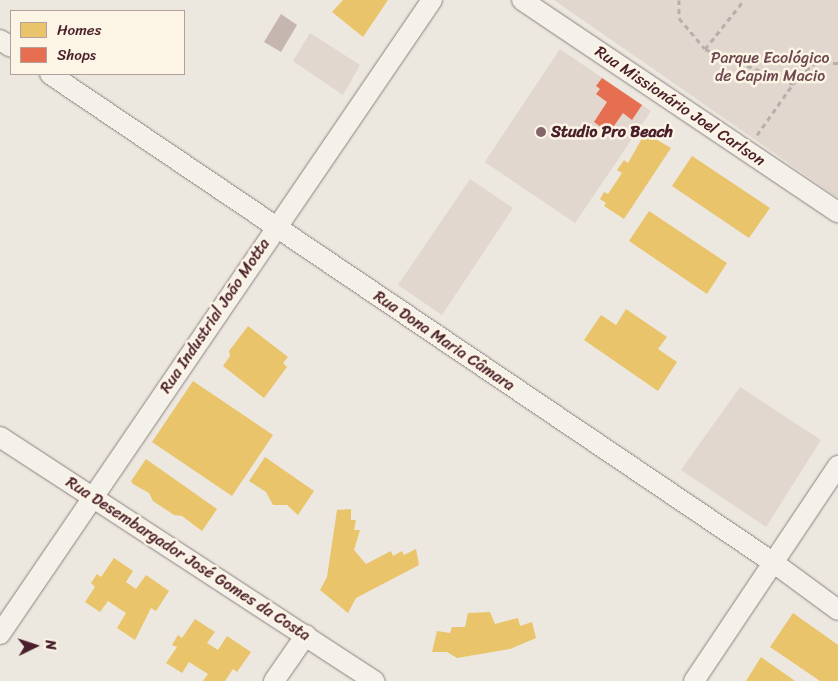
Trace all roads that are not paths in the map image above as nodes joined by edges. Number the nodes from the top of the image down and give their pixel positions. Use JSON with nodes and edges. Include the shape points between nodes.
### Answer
{"nodes":[{"id":1,"x":432,"y":0,"type":"edge"},
{"id":2,"x":522,"y":0,"type":"edge"},
{"id":3,"x":51,"y":75,"type":"edge"},
{"id":4,"x":838,"y":212,"type":"edge"},
{"id":5,"x":275,"y":228,"type":"junction"},
{"id":6,"x":0,"y":437,"type":"edge"},
{"id":7,"x":838,"y":466,"type":"edge"},
{"id":8,"x":92,"y":497,"type":"junction"},
{"id":9,"x":774,"y":563,"type":"junction"},
{"id":10,"x":838,"y":610,"type":"edge"},
{"id":11,"x":1,"y":631,"type":"edge"},
{"id":12,"x":306,"y":634,"type":"junction"},
{"id":13,"x":274,"y":681,"type":"edge"},
{"id":14,"x":375,"y":681,"type":"edge"},
{"id":15,"x":694,"y":681,"type":"edge"}],
"edges":[{"from":1,"to":5,"type":"street","name":"Rua Industrial João Motta"},
{"from":2,"to":4,"type":"street","name":"Rua Missionário Joel Carlson"},
{"from":3,"to":5,"type":"street","name":"Rua Dona Maria Câmara"},
{"from":5,"to":8,"type":"street","name":"Rua Industrial João Motta"},
{"from":5,"to":9,"type":"street","name":"Rua Dona Maria Câmara"},
{"from":6,"to":8,"type":"street","name":"Rua Desembargador José Gomes da Costa"},
{"from":7,"to":9,"type":"street"},
{"from":8,"to":11,"type":"street","name":"Rua Industrial João Motta"},
{"from":8,"to":12,"type":"street","name":"Rua Desembargador José Gomes da Costa"},
{"from":9,"to":10,"type":"street","name":"Rua Dona Maria Câmara"},
{"from":9,"to":15,"type":"street"},
{"from":12,"to":13,"type":"street"},
{"from":12,"to":14,"type":"street","name":"Rua Desembargador José Gomes da Costa"}]}
